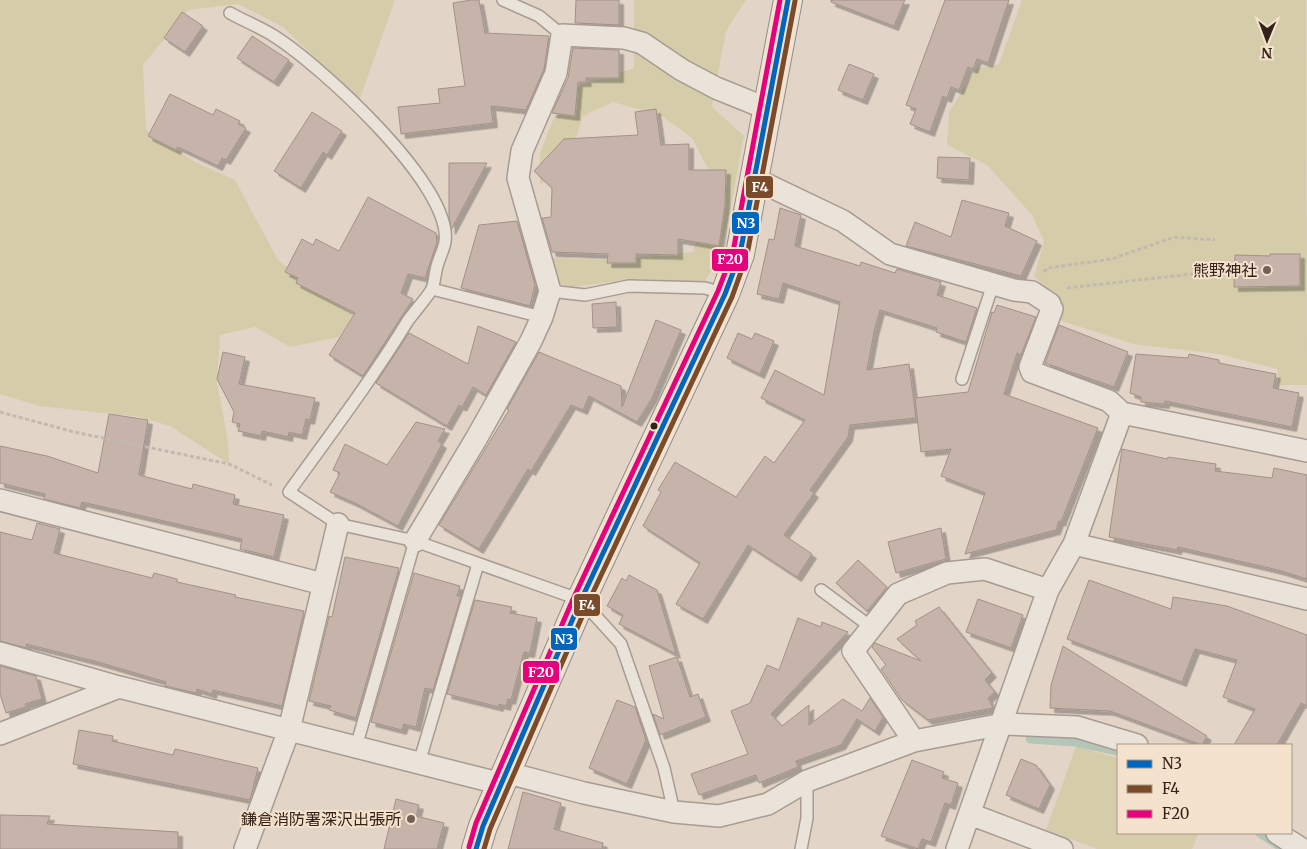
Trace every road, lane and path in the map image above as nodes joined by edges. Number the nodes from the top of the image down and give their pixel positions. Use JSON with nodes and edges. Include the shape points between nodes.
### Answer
{"nodes":[{"id":1,"x":502,"y":0,"type":"edge"},
{"id":2,"x":788,"y":0,"type":"edge"},
{"id":3,"x":230,"y":13,"type":"dead end"},
{"id":4,"x":562,"y":35,"type":"junction"},
{"id":5,"x":768,"y":109,"type":"junction"},
{"id":6,"x":755,"y":179,"type":"junction"},
{"id":7,"x":1215,"y":240,"type":"dead end"},
{"id":8,"x":1228,"y":270,"type":"dead end"},
{"id":9,"x":993,"y":284,"type":"junction"},
{"id":10,"x":432,"y":289,"type":"junction"},
{"id":11,"x":550,"y":291,"type":"junction"},
{"id":12,"x":1028,"y":292,"type":"junction"},
{"id":13,"x":725,"y":294,"type":"junction"},
{"id":14,"x":542,"y":317,"type":"junction"},
{"id":15,"x":962,"y":380,"type":"dead end"},
{"id":16,"x":0,"y":412,"type":"edge"},
{"id":17,"x":1122,"y":413,"type":"junction"},
{"id":18,"x":1307,"y":451,"type":"edge"},
{"id":19,"x":288,"y":492,"type":"junction"},
{"id":20,"x":0,"y":500,"type":"edge"},
{"id":21,"x":338,"y":524,"type":"junction"},
{"id":22,"x":415,"y":541,"type":"junction"},
{"id":23,"x":1074,"y":544,"type":"junction"},
{"id":24,"x":478,"y":564,"type":"junction"},
{"id":25,"x":324,"y":584,"type":"junction"},
{"id":26,"x":821,"y":590,"type":"dead end"},
{"id":27,"x":1048,"y":590,"type":"junction"},
{"id":28,"x":1307,"y":599,"type":"edge"},
{"id":29,"x":581,"y":600,"type":"junction"},
{"id":30,"x":871,"y":627,"type":"junction"},
{"id":31,"x":0,"y":653,"type":"edge"},
{"id":32,"x":119,"y":687,"type":"junction"},
{"id":33,"x":1003,"y":724,"type":"junction"},
{"id":34,"x":289,"y":730,"type":"junction"},
{"id":35,"x":0,"y":734,"type":"edge"},
{"id":36,"x":914,"y":741,"type":"junction"},
{"id":37,"x":1134,"y":744,"type":"edge"},
{"id":38,"x":356,"y":747,"type":"junction"},
{"id":39,"x":419,"y":763,"type":"junction"},
{"id":40,"x":505,"y":778,"type":"junction"},
{"id":41,"x":807,"y":781,"type":"junction"},
{"id":42,"x":674,"y":812,"type":"junction"},
{"id":43,"x":970,"y":814,"type":"junction"},
{"id":44,"x":1279,"y":834,"type":"edge"},
{"id":45,"x":245,"y":849,"type":"edge"},
{"id":46,"x":476,"y":849,"type":"edge"},
{"id":47,"x":801,"y":849,"type":"edge"},
{"id":48,"x":957,"y":849,"type":"edge"},
{"id":49,"x":1062,"y":849,"type":"edge"},
{"id":50,"x":1302,"y":849,"type":"edge"}],
"edges":[{"from":1,"to":4,"type":"lane","via":[[539,16]]},
{"from":2,"to":5,"type":"main road"},
{"from":3,"to":10,"type":"lane","via":[[274,36],[318,70],[377,126],[416,173],[443,218],[446,231]]},
{"from":4,"to":5,"type":"street","via":[[624,38],[642,43],[699,79]]},
{"from":4,"to":11,"type":"street","via":[[556,73],[522,151],[518,178]]},
{"from":5,"to":6,"type":"main road"},
{"from":6,"to":9,"type":"street","via":[[843,221],[890,254]]},
{"from":6,"to":13,"type":"main road","via":[[740,254]]},
{"from":7,"to":12,"type":"path","via":[[1174,238],[1112,259],[1047,268]]},
{"from":8,"to":12,"type":"path"},
{"from":9,"to":12,"type":"street"},
{"from":9,"to":15,"type":"lane"},
{"from":10,"to":14,"type":"lane"},
{"from":10,"to":19,"type":"lane"},
{"from":11,"to":13,"type":"lane","via":[[584,295],[629,286],[648,286],[705,288]]},
{"from":11,"to":14,"type":"street"},
{"from":12,"to":17,"type":"street","via":[[1051,307],[1030,367],[1032,372],[1109,401]]},
{"from":13,"to":29,"type":"main road"},
{"from":14,"to":22,"type":"street","via":[[476,439]]},
{"from":16,"to":19,"type":"path","via":[[84,434],[229,464]]},
{"from":17,"to":18,"type":"street"},
{"from":17,"to":23,"type":"street"},
{"from":19,"to":21,"type":"lane"},
{"from":20,"to":25,"type":"street"},
{"from":21,"to":22,"type":"lane"},
{"from":21,"to":25,"type":"street"},
{"from":22,"to":24,"type":"lane"},
{"from":22,"to":38,"type":"lane"},
{"from":23,"to":27,"type":"street"},
{"from":23,"to":28,"type":"street"},
{"from":24,"to":29,"type":"lane"},
{"from":24,"to":39,"type":"lane"},
{"from":25,"to":34,"type":"street"},
{"from":26,"to":30,"type":"lane"},
{"from":27,"to":30,"type":"street","via":[[985,569],[947,573],[898,594]]},
{"from":27,"to":33,"type":"street"},
{"from":29,"to":40,"type":"main road"},
{"from":29,"to":42,"type":"lane","via":[[621,644],[664,768]]},
{"from":30,"to":36,"type":"street","via":[[853,651]]},
{"from":31,"to":32,"type":"street"},
{"from":32,"to":34,"type":"street"},
{"from":32,"to":35,"type":"street"},
{"from":33,"to":36,"type":"street"},
{"from":33,"to":37,"type":"street","via":[[1077,727]]},
{"from":33,"to":43,"type":"street"},
{"from":34,"to":38,"type":"street"},
{"from":34,"to":45,"type":"street"},
{"from":36,"to":41,"type":"street"},
{"from":38,"to":39,"type":"street"},
{"from":39,"to":40,"type":"street"},
{"from":40,"to":42,"type":"street"},
{"from":40,"to":46,"type":"main road"},
{"from":41,"to":42,"type":"street","via":[[768,804],[719,816]]},
{"from":41,"to":47,"type":"lane","via":[[807,818]]},
{"from":43,"to":48,"type":"street"},
{"from":43,"to":49,"type":"street"},
{"from":44,"to":50,"type":"street"}]}
